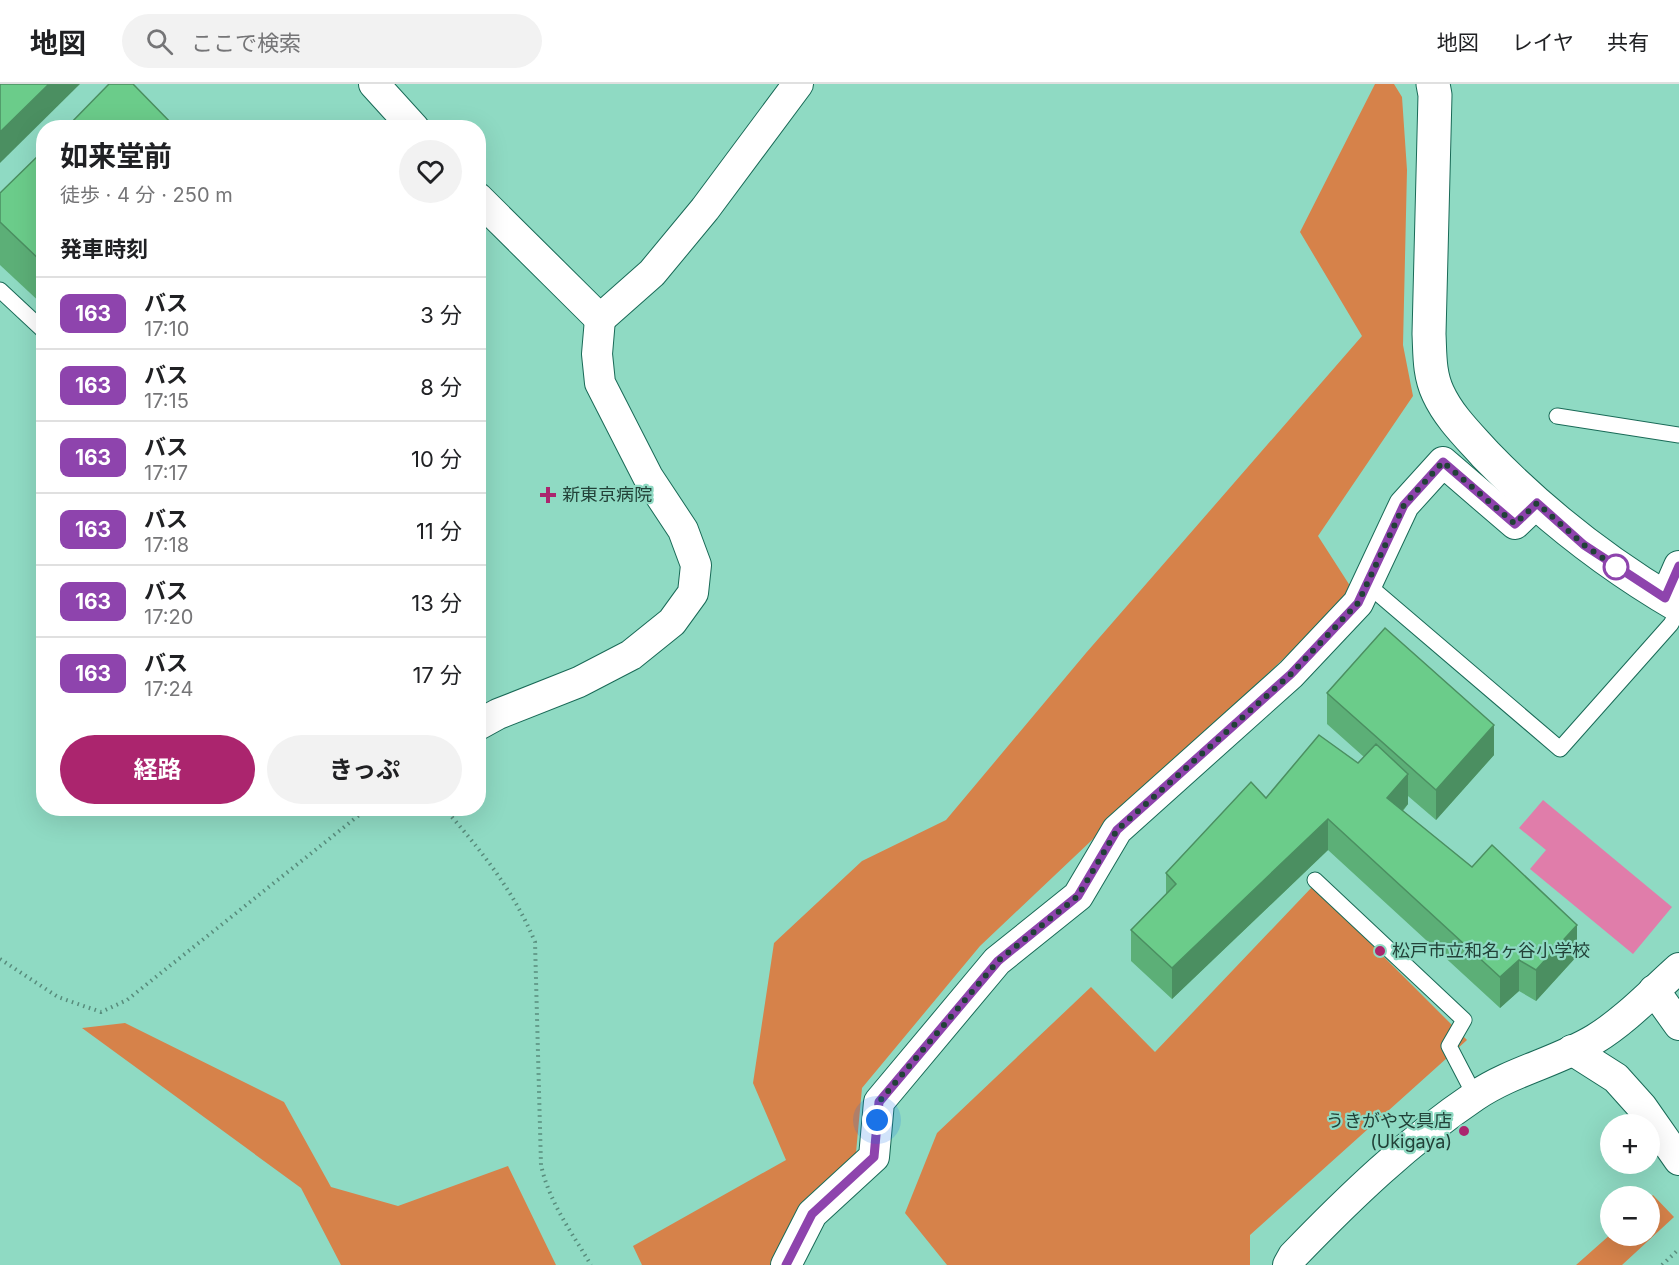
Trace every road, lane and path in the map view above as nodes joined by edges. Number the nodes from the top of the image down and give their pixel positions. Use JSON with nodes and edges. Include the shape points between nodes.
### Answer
{"nodes":[{"id":1,"x":374,"y":84,"type":"edge"},
{"id":2,"x":798,"y":84,"type":"edge"},
{"id":3,"x":1433,"y":84,"type":"edge"},
{"id":4,"x":407,"y":120,"type":"edge"},
{"id":5,"x":486,"y":206,"type":"edge"},
{"id":6,"x":0,"y":290,"type":"edge"},
{"id":7,"x":600,"y":319,"type":"junction"},
{"id":8,"x":36,"y":324,"type":"edge"},
{"id":9,"x":1557,"y":416,"type":"dead end"},
{"id":10,"x":1679,"y":435,"type":"edge"},
{"id":11,"x":1537,"y":503,"type":"junction"},
{"id":12,"x":1679,"y":566,"type":"edge"},
{"id":13,"x":1368,"y":585,"type":"junction"},
{"id":14,"x":1674,"y":604,"type":"edge"},
{"id":15,"x":486,"y":721,"type":"edge"},
{"id":16,"x":358,"y":816,"type":"edge"},
{"id":17,"x":451,"y":816,"type":"edge"},
{"id":18,"x":1315,"y":880,"type":"dead end"},
{"id":19,"x":0,"y":959,"type":"edge"},
{"id":20,"x":1679,"y":968,"type":"edge"},
{"id":21,"x":1654,"y":990,"type":"junction"},
{"id":22,"x":1679,"y":1025,"type":"edge"},
{"id":23,"x":1572,"y":1050,"type":"junction"},
{"id":24,"x":1475,"y":1096,"type":"junction"},
{"id":25,"x":1679,"y":1160,"type":"edge"},
{"id":26,"x":1679,"y":1249,"type":"edge"},
{"id":27,"x":591,"y":1265,"type":"edge"},
{"id":28,"x":786,"y":1265,"type":"edge"},
{"id":29,"x":1288,"y":1265,"type":"edge"},
{"id":30,"x":1662,"y":1265,"type":"edge"}],
"edges":[{"from":1,"to":4,"type":"street"},
{"from":2,"to":7,"type":"street","via":[[652,273]]},
{"from":3,"to":11,"type":"street","via":[[1431,372],[1445,408]]},
{"from":5,"to":7,"type":"street"},
{"from":6,"to":8,"type":"lane"},
{"from":7,"to":15,"type":"street","via":[[600,383],[648,477],[683,530],[696,565],[693,593],[672,622],[631,655],[579,682]]},
{"from":9,"to":10,"type":"lane"},
{"from":11,"to":13,"type":"street","via":[[1515,524],[1443,462],[1404,505]]},
{"from":11,"to":14,"type":"street","via":[[1584,545]]},
{"from":12,"to":14,"type":"street"},
{"from":13,"to":14,"type":"lane","via":[[1560,749],[1671,624]]},
{"from":13,"to":28,"type":"street","via":[[1358,603],[1291,674],[1117,830],[1078,896],[998,961],[879,1102],[874,1157],[812,1214]]},
{"from":16,"to":19,"type":"path","via":[[127,1000],[101,1012],[58,997]]},
{"from":17,"to":27,"type":"path","via":[[481,850],[525,917],[535,942],[541,1165],[558,1209]]},
{"from":18,"to":24,"type":"lane","via":[[1464,1020],[1449,1046]]},
{"from":20,"to":21,"type":"street"},
{"from":21,"to":22,"type":"street"},
{"from":21,"to":23,"type":"street","via":[[1595,1039]]},
{"from":23,"to":24,"type":"street"},
{"from":23,"to":25,"type":"street","via":[[1616,1078]]},
{"from":24,"to":29,"type":"street","via":[[1382,1169]]},
{"from":26,"to":30,"type":"path"}]}
